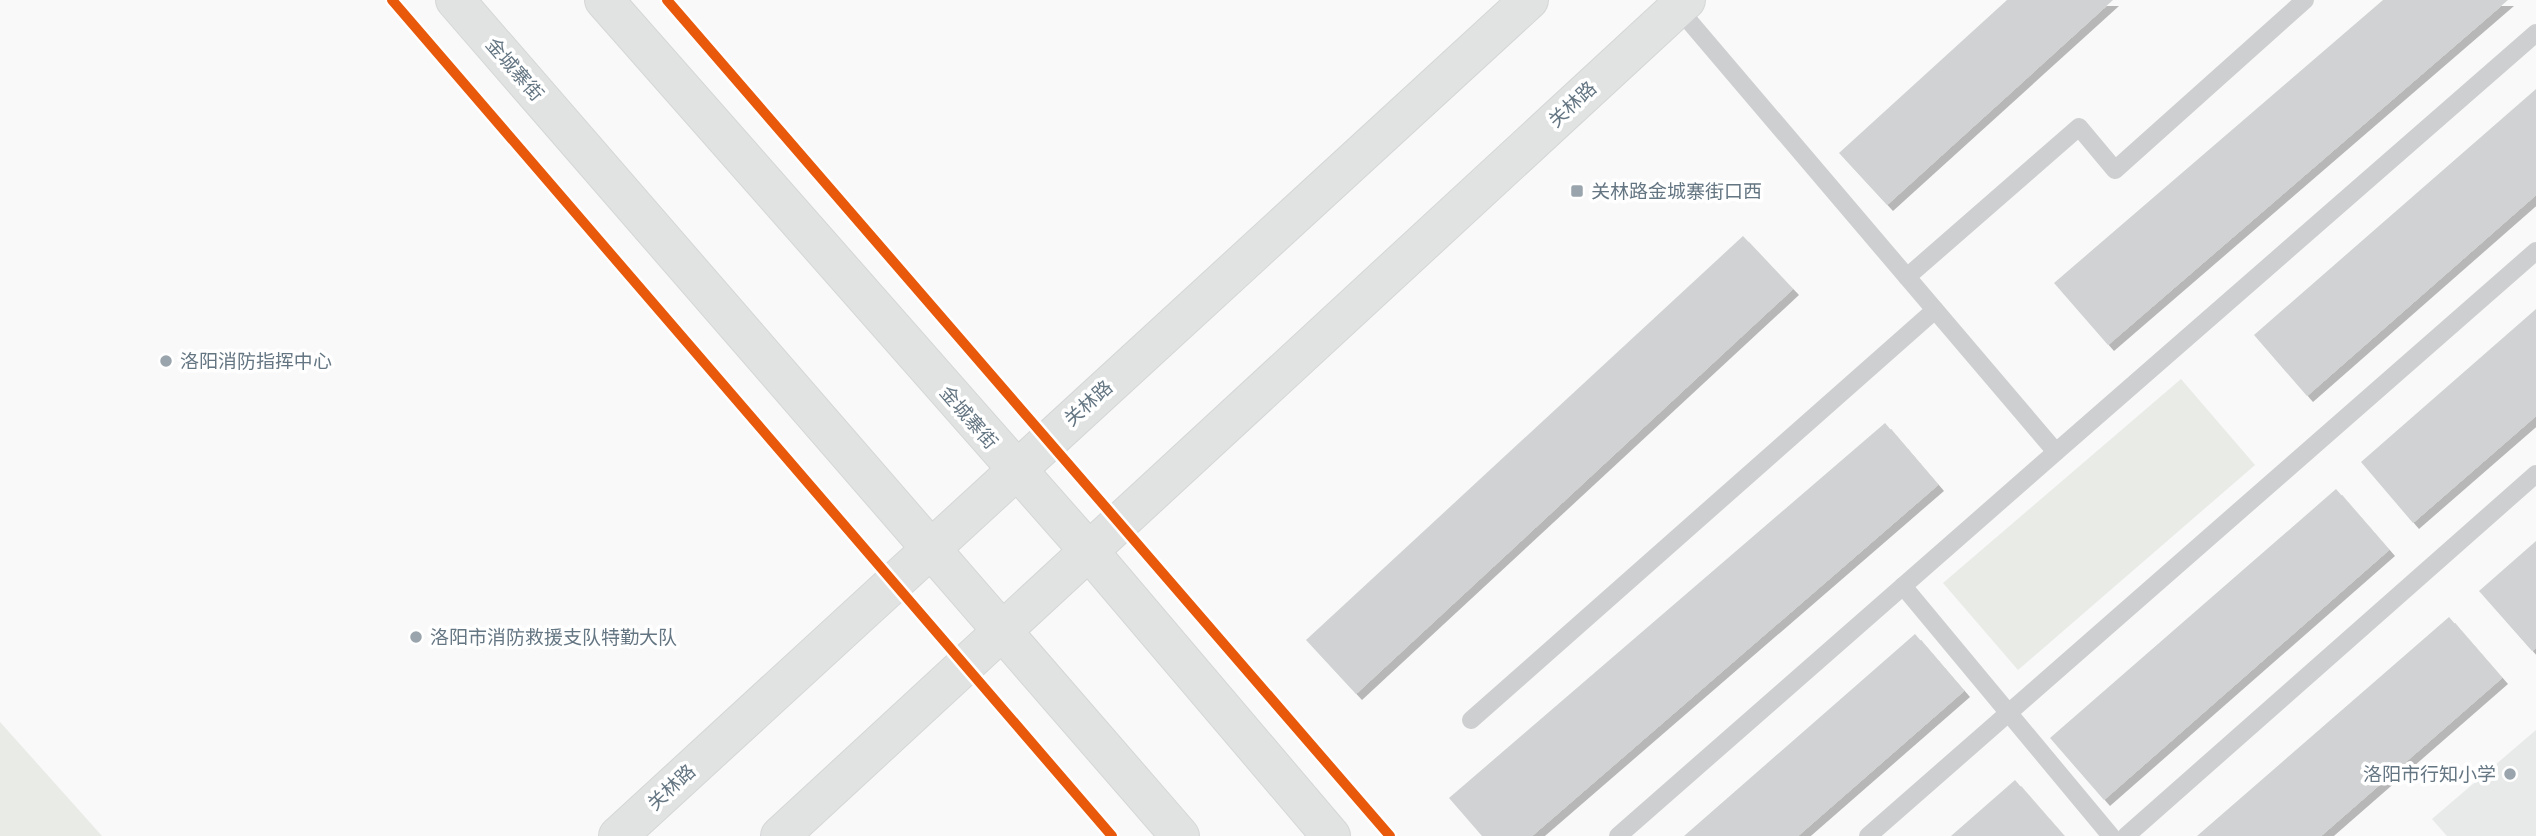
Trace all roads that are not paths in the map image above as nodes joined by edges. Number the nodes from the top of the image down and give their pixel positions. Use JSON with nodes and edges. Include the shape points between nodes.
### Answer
{"nodes":[{"id":1,"x":455,"y":0,"type":"edge"},
{"id":2,"x":604,"y":0,"type":"edge"},
{"id":3,"x":1529,"y":0,"type":"edge"},
{"id":4,"x":2305,"y":0,"type":"edge"},
{"id":5,"x":1682,"y":4,"type":"edge"},
{"id":6,"x":2536,"y":33,"type":"edge"},
{"id":7,"x":2536,"y":251,"type":"edge"},
{"id":8,"x":1907,"y":277,"type":"junction"},
{"id":9,"x":1936,"y":310,"type":"junction"},
{"id":10,"x":2056,"y":452,"type":"junction"},
{"id":11,"x":1015,"y":469,"type":"junction"},
{"id":12,"x":2536,"y":474,"type":"edge"},
{"id":13,"x":931,"y":549,"type":"junction"},
{"id":14,"x":1088,"y":550,"type":"junction"},
{"id":15,"x":1903,"y":586,"type":"junction"},
{"id":16,"x":1003,"y":630,"type":"junction"},
{"id":17,"x":2008,"y":713,"type":"junction"},
{"id":18,"x":1471,"y":720,"type":"dead end"},
{"id":19,"x":618,"y":836,"type":"edge"},
{"id":20,"x":780,"y":836,"type":"edge"},
{"id":21,"x":1180,"y":836,"type":"edge"},
{"id":22,"x":1331,"y":836,"type":"edge"},
{"id":23,"x":1618,"y":836,"type":"edge"},
{"id":24,"x":1868,"y":836,"type":"edge"},
{"id":25,"x":2111,"y":836,"type":"edge"},
{"id":26,"x":2126,"y":836,"type":"edge"}],
"edges":[{"from":1,"to":13,"type":"main road","name":"金城寨街"},
{"from":2,"to":11,"type":"main road","name":"金城寨街"},
{"from":3,"to":11,"type":"main road","name":"关林路"},
{"from":4,"to":8,"type":"lane","via":[[2115,170],[2079,127]]},
{"from":5,"to":8,"type":"lane"},
{"from":5,"to":14,"type":"main road","name":"关林路"},
{"from":6,"to":10,"type":"lane"},
{"from":7,"to":17,"type":"lane"},
{"from":8,"to":9,"type":"lane"},
{"from":9,"to":10,"type":"lane"},
{"from":9,"to":18,"type":"lane"},
{"from":10,"to":15,"type":"lane"},
{"from":11,"to":13,"type":"main road","name":"关林路"},
{"from":11,"to":14,"type":"main road","name":"金城寨街"},
{"from":12,"to":26,"type":"lane"},
{"from":13,"to":16,"type":"main road","name":"金城寨街"},
{"from":13,"to":19,"type":"main road","name":"关林路"},
{"from":14,"to":16,"type":"main road","name":"关林路"},
{"from":14,"to":22,"type":"main road","name":"金城寨街"},
{"from":15,"to":17,"type":"lane"},
{"from":15,"to":23,"type":"lane"},
{"from":16,"to":20,"type":"main road","name":"关林路"},
{"from":16,"to":21,"type":"main road","name":"金城寨街"},
{"from":17,"to":24,"type":"lane"},
{"from":17,"to":25,"type":"lane"}]}
